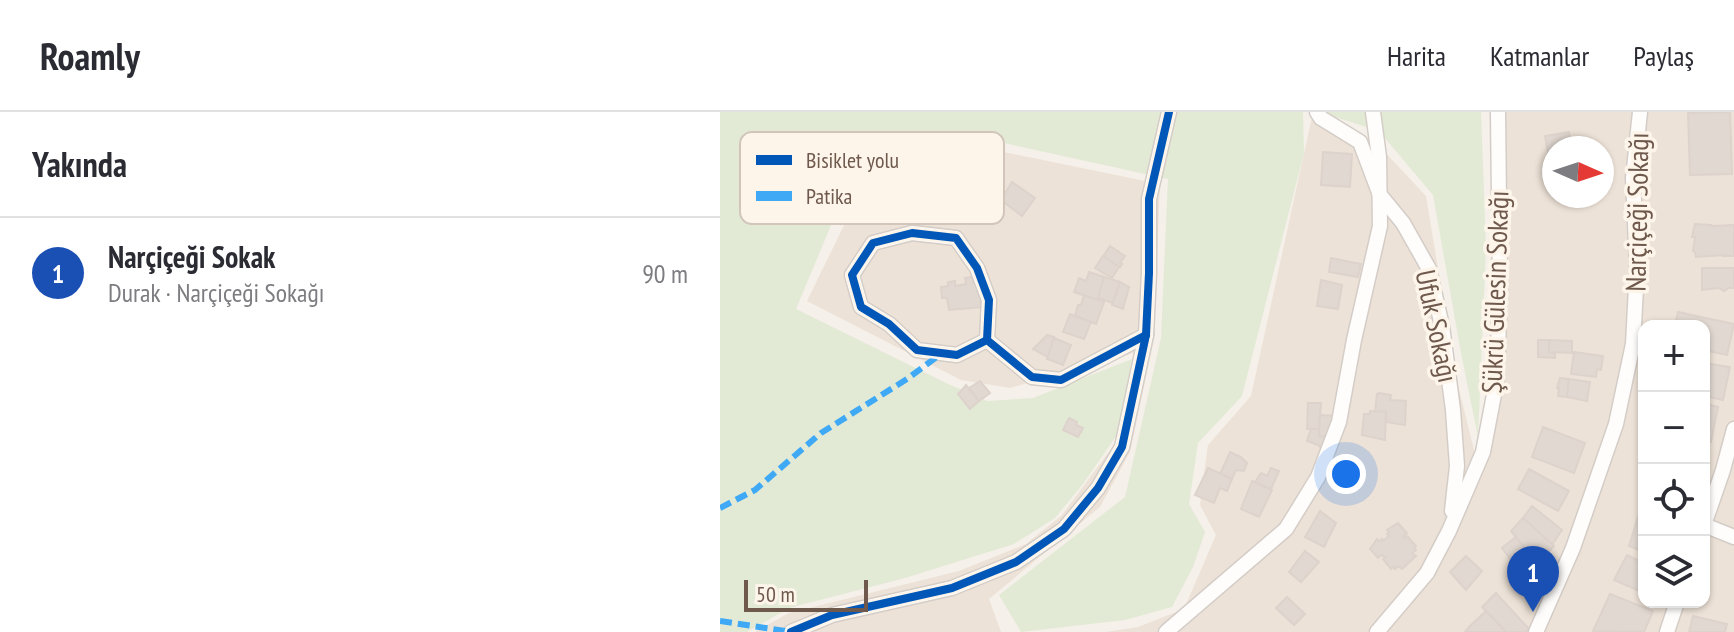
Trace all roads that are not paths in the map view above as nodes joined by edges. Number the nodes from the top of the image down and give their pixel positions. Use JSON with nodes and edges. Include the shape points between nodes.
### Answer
{"nodes":[{"id":1,"x":1169,"y":112,"type":"edge"},
{"id":2,"x":1317,"y":112,"type":"edge"},
{"id":3,"x":1373,"y":112,"type":"edge"},
{"id":4,"x":1498,"y":112,"type":"edge"},
{"id":5,"x":1640,"y":112,"type":"edge"},
{"id":6,"x":1380,"y":195,"type":"junction"},
{"id":7,"x":1146,"y":335,"type":"junction"},
{"id":8,"x":987,"y":340,"type":"junction"},
{"id":9,"x":1734,"y":429,"type":"edge"},
{"id":10,"x":1710,"y":508,"type":"edge"},
{"id":11,"x":1710,"y":527,"type":"edge"},
{"id":12,"x":1449,"y":531,"type":"junction"},
{"id":13,"x":1734,"y":537,"type":"edge"},
{"id":14,"x":1675,"y":608,"type":"edge"},
{"id":15,"x":791,"y":632,"type":"edge"},
{"id":16,"x":1166,"y":632,"type":"edge"},
{"id":17,"x":1377,"y":632,"type":"edge"},
{"id":18,"x":1536,"y":632,"type":"edge"},
{"id":19,"x":1667,"y":632,"type":"edge"}],
"edges":[{"from":1,"to":7,"type":"street","via":[[1149,199]]},
{"from":2,"to":6,"type":"street","name":"Ufuk Sokağı","via":[[1360,142]]},
{"from":3,"to":6,"type":"street"},
{"from":4,"to":12,"type":"street","name":"Şükrü Gülesin Sokağı","via":[[1497,379],[1483,452]]},
{"from":5,"to":18,"type":"street","name":"Narçiçeği Sokağı","via":[[1633,178],[1633,344],[1616,424],[1573,548]]},
{"from":6,"to":12,"type":"street","name":"Ufuk Sokağı","via":[[1429,269],[1442,326],[1457,466]]},
{"from":6,"to":16,"type":"street","via":[[1380,226],[1339,422],[1318,477],[1286,529]]},
{"from":7,"to":8,"type":"street","via":[[1061,380],[1032,377]]},
{"from":7,"to":15,"type":"street","via":[[1122,447],[1098,488],[1064,529],[1016,562],[952,588],[832,615]]},
{"from":8,"to":8,"type":"street","via":[[957,355],[917,350],[861,307],[852,275],[873,243],[912,233],[956,238],[977,268],[989,300]]},
{"from":9,"to":10,"type":"street"},
{"from":11,"to":13,"type":"street"},
{"from":12,"to":17,"type":"street","name":"Şükrü Gülesin Sokağı","via":[[1427,573]]},
{"from":14,"to":19,"type":"street"}]}
